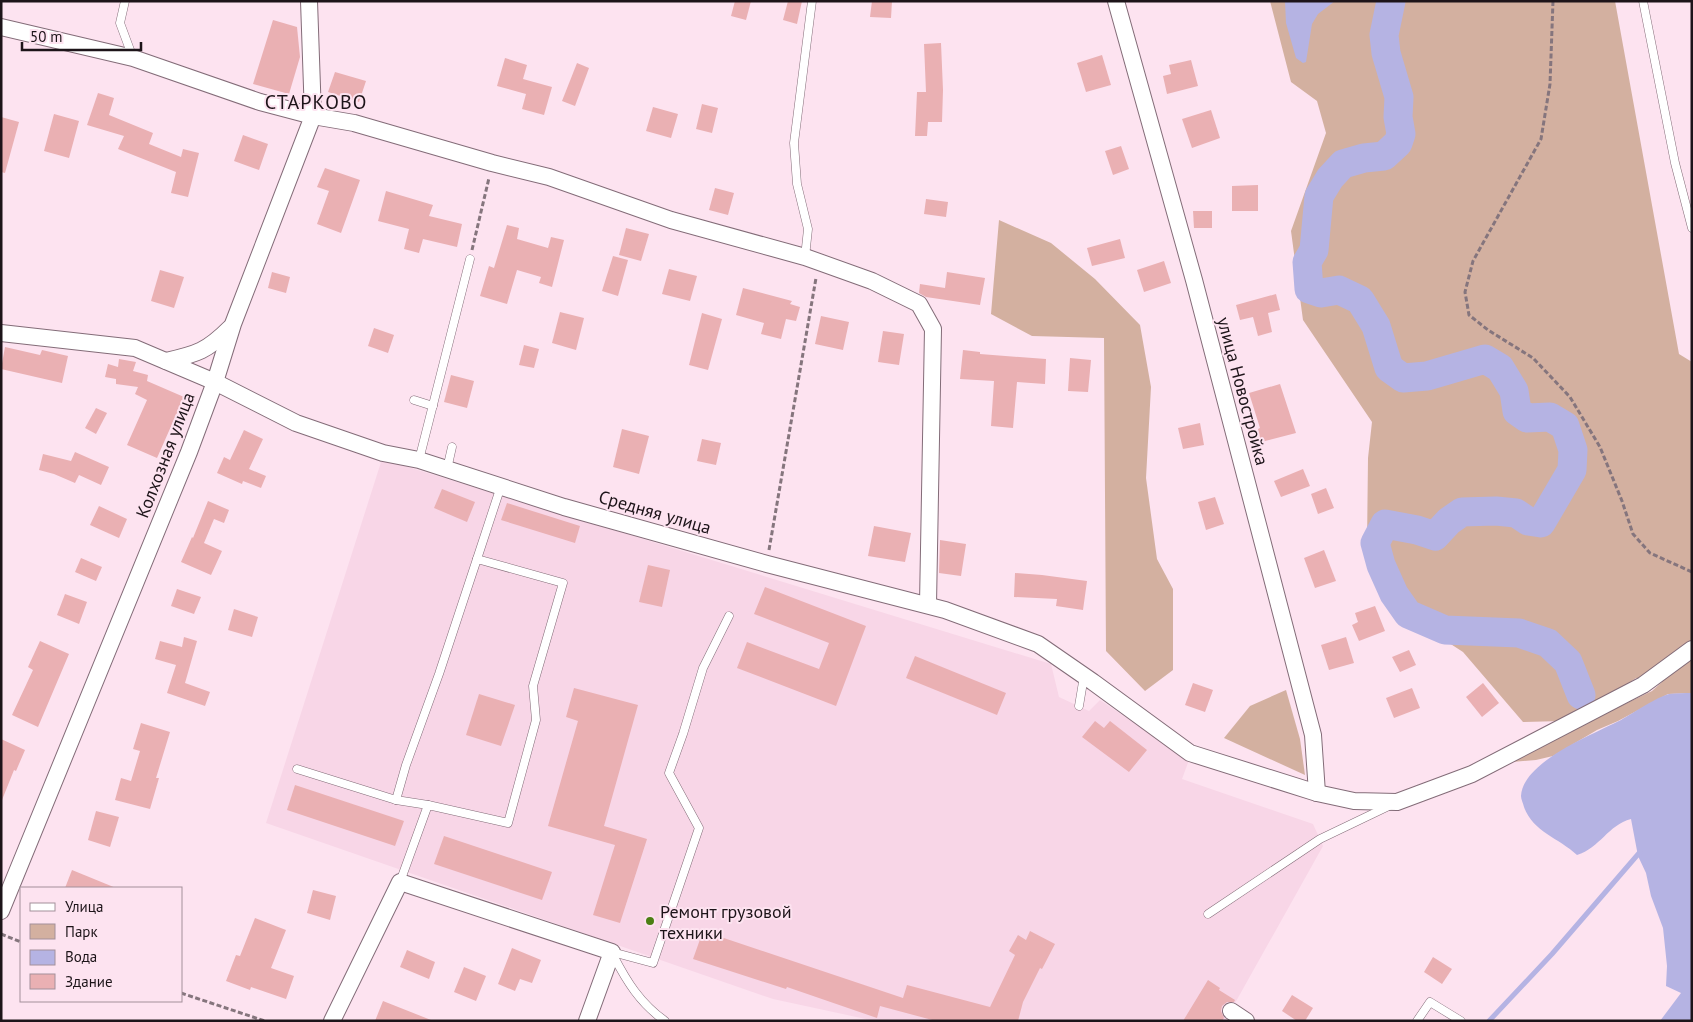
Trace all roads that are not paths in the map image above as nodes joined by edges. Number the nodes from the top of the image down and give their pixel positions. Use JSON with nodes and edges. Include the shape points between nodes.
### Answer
{"nodes":[{"id":1,"x":125,"y":1,"type":"edge"},
{"id":2,"x":310,"y":1,"type":"edge"},
{"id":3,"x":812,"y":1,"type":"edge"},
{"id":4,"x":1116,"y":1,"type":"edge"},
{"id":5,"x":1643,"y":1,"type":"edge"},
{"id":6,"x":1,"y":27,"type":"edge"},
{"id":7,"x":133,"y":58,"type":"junction"},
{"id":8,"x":313,"y":116,"type":"junction"},
{"id":9,"x":1692,"y":228,"type":"edge"},
{"id":10,"x":470,"y":258,"type":"road end"},
{"id":11,"x":812,"y":260,"type":"junction"},
{"id":12,"x":233,"y":324,"type":"junction"},
{"id":13,"x":1,"y":333,"type":"edge"},
{"id":14,"x":166,"y":361,"type":"junction"},
{"id":15,"x":215,"y":382,"type":"junction"},
{"id":16,"x":414,"y":400,"type":"dead end"},
{"id":17,"x":433,"y":406,"type":"junction"},
{"id":18,"x":452,"y":447,"type":"dead end"},
{"id":19,"x":419,"y":460,"type":"junction"},
{"id":20,"x":447,"y":469,"type":"junction"},
{"id":21,"x":501,"y":486,"type":"junction"},
{"id":22,"x":477,"y":559,"type":"junction"},
{"id":23,"x":928,"y":604,"type":"junction"},
{"id":24,"x":729,"y":616,"type":"dead end"},
{"id":25,"x":1692,"y":649,"type":"edge"},
{"id":26,"x":1084,"y":676,"type":"junction"},
{"id":27,"x":1079,"y":706,"type":"dead end"},
{"id":28,"x":297,"y":769,"type":"dead end"},
{"id":29,"x":1317,"y":793,"type":"junction"},
{"id":30,"x":396,"y":800,"type":"junction"},
{"id":31,"x":1397,"y":802,"type":"junction"},
{"id":32,"x":428,"y":805,"type":"junction"},
{"id":33,"x":400,"y":882,"type":"junction"},
{"id":34,"x":1,"y":911,"type":"edge"},
{"id":35,"x":1208,"y":914,"type":"dead end"},
{"id":36,"x":612,"y":952,"type":"junction"},
{"id":37,"x":1231,"y":1011,"type":"dead end"},
{"id":38,"x":332,"y":1021,"type":"edge"},
{"id":39,"x":588,"y":1021,"type":"edge"},
{"id":40,"x":665,"y":1021,"type":"edge"},
{"id":41,"x":1246,"y":1021,"type":"edge"},
{"id":42,"x":1417,"y":1021,"type":"edge"},
{"id":43,"x":1461,"y":1021,"type":"edge"}],
"edges":[{"from":1,"to":7,"type":"lane","via":[[120,24]]},
{"from":2,"to":8,"type":"street","name":"Колхозная улица"},
{"from":3,"to":11,"type":"lane","via":[[794,143],[797,184]]},
{"from":4,"to":29,"type":"street","name":"улица Новостройка","via":[[1194,280],[1313,735]]},
{"from":5,"to":9,"type":"lane","via":[[1674,163]]},
{"from":6,"to":7,"type":"street"},
{"from":7,"to":8,"type":"street","via":[[260,102]]},
{"from":8,"to":11,"type":"street","via":[[354,123],[549,177],[671,220]]},
{"from":8,"to":12,"type":"street","name":"Колхозная улица"},
{"from":10,"to":17,"type":"lane"},
{"from":11,"to":23,"type":"street","via":[[872,281],[919,304],[934,329]]},
{"from":12,"to":14,"type":"street","via":[[215,342],[195,354]]},
{"from":12,"to":15,"type":"street","name":"Колхозная улица"},
{"from":13,"to":14,"type":"street","name":"Средняя улица","via":[[135,348]]},
{"from":14,"to":15,"type":"street","name":"Средняя улица"},
{"from":15,"to":19,"type":"street","name":"Средняя улица","via":[[296,423],[383,453]]},
{"from":15,"to":34,"type":"street","name":"Колхозная улица"},
{"from":16,"to":17,"type":"lane"},
{"from":17,"to":19,"type":"lane"},
{"from":18,"to":20,"type":"lane"},
{"from":19,"to":20,"type":"street","name":"Средняя улица"},
{"from":20,"to":21,"type":"street","name":"Средняя улица"},
{"from":21,"to":22,"type":"lane"},
{"from":21,"to":23,"type":"street","name":"Средняя улица","via":[[767,564]]},
{"from":22,"to":30,"type":"lane"},
{"from":22,"to":32,"type":"lane","via":[[563,583],[532,686],[536,720],[508,823]]},
{"from":23,"to":26,"type":"street","name":"Средняя улица","via":[[1038,644]]},
{"from":24,"to":36,"type":"lane","via":[[703,668],[669,773],[699,828],[653,964]]},
{"from":25,"to":31,"type":"street","via":[[1643,685],[1472,774]]},
{"from":26,"to":27,"type":"lane"},
{"from":26,"to":29,"type":"street","name":"Средняя улица","via":[[1190,753]]},
{"from":28,"to":30,"type":"lane"},
{"from":29,"to":31,"type":"street","name":"Средняя улица","via":[[1354,801]]},
{"from":30,"to":32,"type":"lane"},
{"from":31,"to":35,"type":"lane","via":[[1320,839]]},
{"from":32,"to":33,"type":"lane"},
{"from":33,"to":36,"type":"street"},
{"from":33,"to":38,"type":"street"},
{"from":36,"to":39,"type":"street"},
{"from":36,"to":40,"type":"lane","via":[[627,982],[650,1010]]},
{"from":37,"to":41,"type":"street"},
{"from":42,"to":43,"type":"lane","via":[[1430,1002]]}]}
